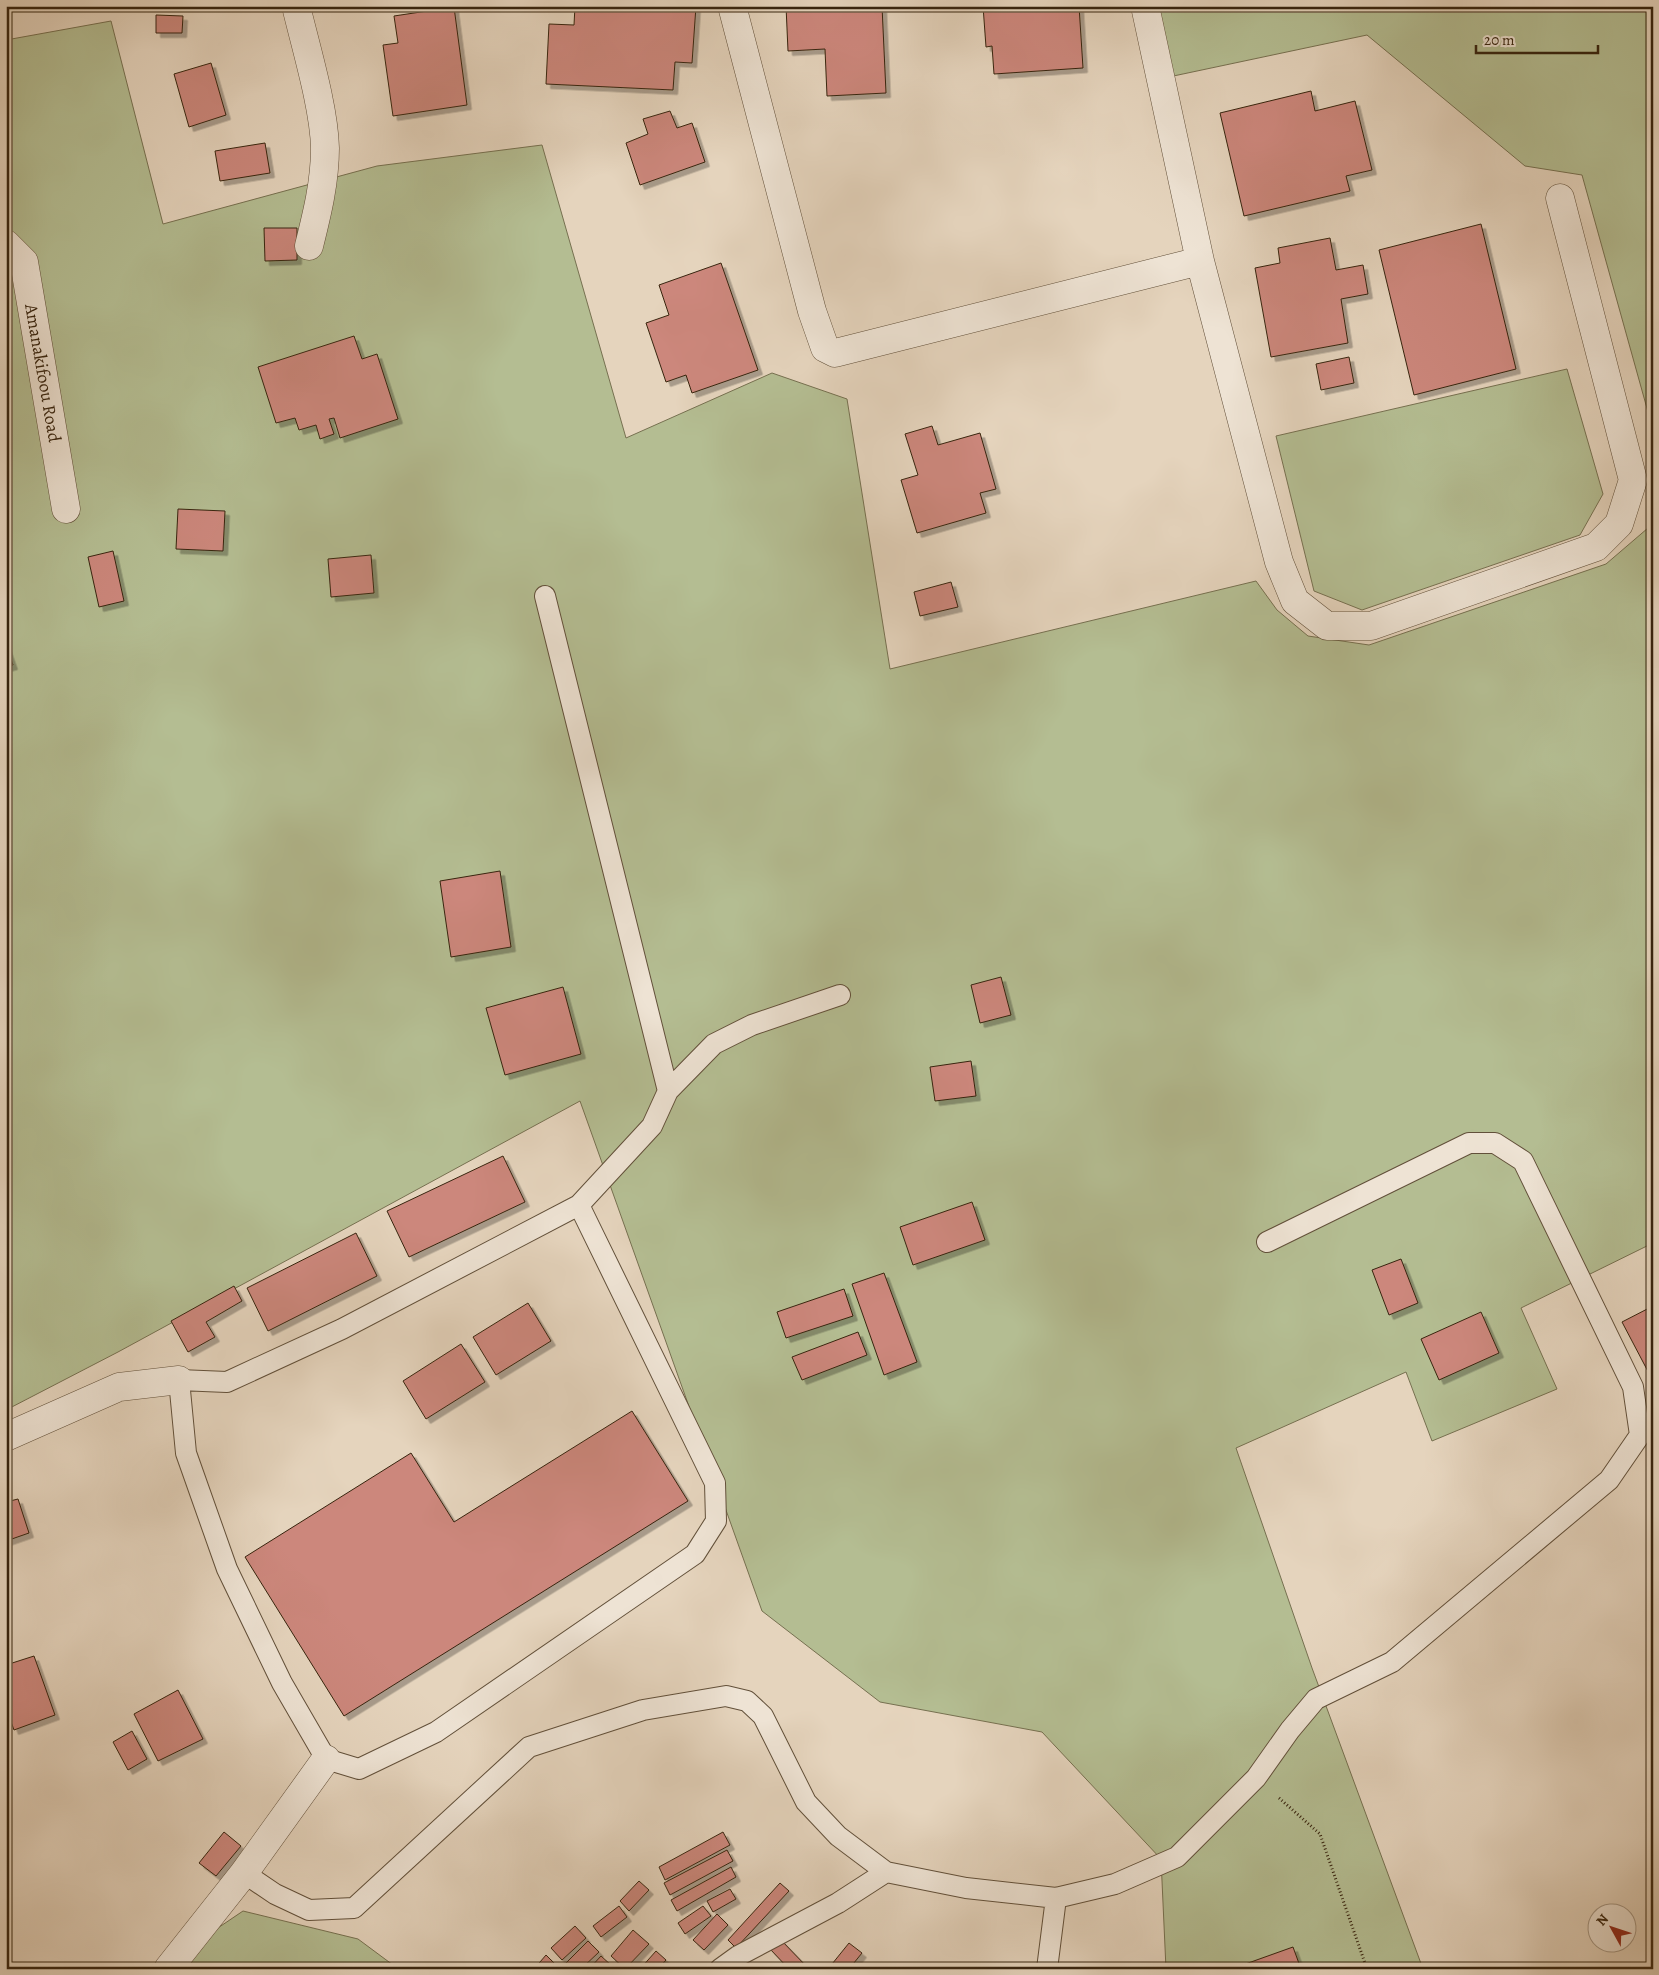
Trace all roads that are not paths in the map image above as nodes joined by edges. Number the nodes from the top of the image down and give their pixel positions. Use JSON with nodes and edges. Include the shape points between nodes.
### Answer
{"nodes":[{"id":1,"x":296,"y":6,"type":"edge"},
{"id":2,"x":732,"y":6,"type":"edge"},
{"id":3,"x":1145,"y":6,"type":"edge"},
{"id":4,"x":1560,"y":198,"type":"dead end"},
{"id":5,"x":6,"y":244,"type":"edge"},
{"id":6,"x":309,"y":246,"type":"dead end"},
{"id":7,"x":1200,"y":261,"type":"junction"},
{"id":8,"x":66,"y":509,"type":"dead end"},
{"id":9,"x":545,"y":596,"type":"dead end"},
{"id":10,"x":840,"y":995,"type":"dead end"},
{"id":11,"x":668,"y":1091,"type":"junction"},
{"id":12,"x":579,"y":1205,"type":"junction"},
{"id":13,"x":1267,"y":1242,"type":"dead end"},
{"id":14,"x":179,"y":1380,"type":"junction"},
{"id":15,"x":6,"y":1438,"type":"edge"},
{"id":16,"x":326,"y":1759,"type":"junction"},
{"id":17,"x":244,"y":1872,"type":"junction"},
{"id":18,"x":886,"y":1872,"type":"junction"},
{"id":19,"x":1056,"y":1898,"type":"junction"},
{"id":20,"x":168,"y":1969,"type":"edge"},
{"id":21,"x":720,"y":1969,"type":"edge"},
{"id":22,"x":1047,"y":1969,"type":"edge"}],
"edges":[{"from":1,"to":6,"type":"street","via":[[320,110],[325,147],[322,190]]},
{"from":2,"to":7,"type":"street","via":[[812,311],[825,348],[835,352]]},
{"from":3,"to":7,"type":"street"},
{"from":4,"to":7,"type":"street","via":[[1632,480],[1619,524],[1596,547],[1371,626],[1328,626],[1295,601],[1279,562]]},
{"from":5,"to":8,"type":"street","name":"Amanakifoou Road","via":[[24,262]]},
{"from":9,"to":11,"type":"lane"},
{"from":10,"to":11,"type":"lane","via":[[752,1025],[714,1044]]},
{"from":11,"to":12,"type":"lane","via":[[652,1126]]},
{"from":12,"to":14,"type":"lane","via":[[342,1329],[227,1382]]},
{"from":12,"to":16,"type":"lane","via":[[715,1483],[716,1521],[695,1554],[436,1732],[359,1769]]},
{"from":13,"to":19,"type":"lane","via":[[1469,1143],[1495,1143],[1523,1161],[1633,1387],[1640,1435],[1609,1480],[1392,1662],[1316,1699],[1256,1778],[1177,1856],[1115,1884]]},
{"from":14,"to":15,"type":"street","via":[[119,1387]]},
{"from":14,"to":16,"type":"lane","via":[[186,1453],[227,1569],[282,1683]]},
{"from":16,"to":17,"type":"street"},
{"from":17,"to":18,"type":"lane","via":[[275,1894],[309,1910],[354,1908],[529,1747],[643,1710],[726,1696],[747,1702],[763,1716],[806,1802],[838,1836]]},
{"from":17,"to":20,"type":"street"},
{"from":18,"to":19,"type":"lane","via":[[966,1888]]},
{"from":18,"to":21,"type":"lane","via":[[838,1903],[738,1956]]},
{"from":19,"to":22,"type":"lane"}]}
